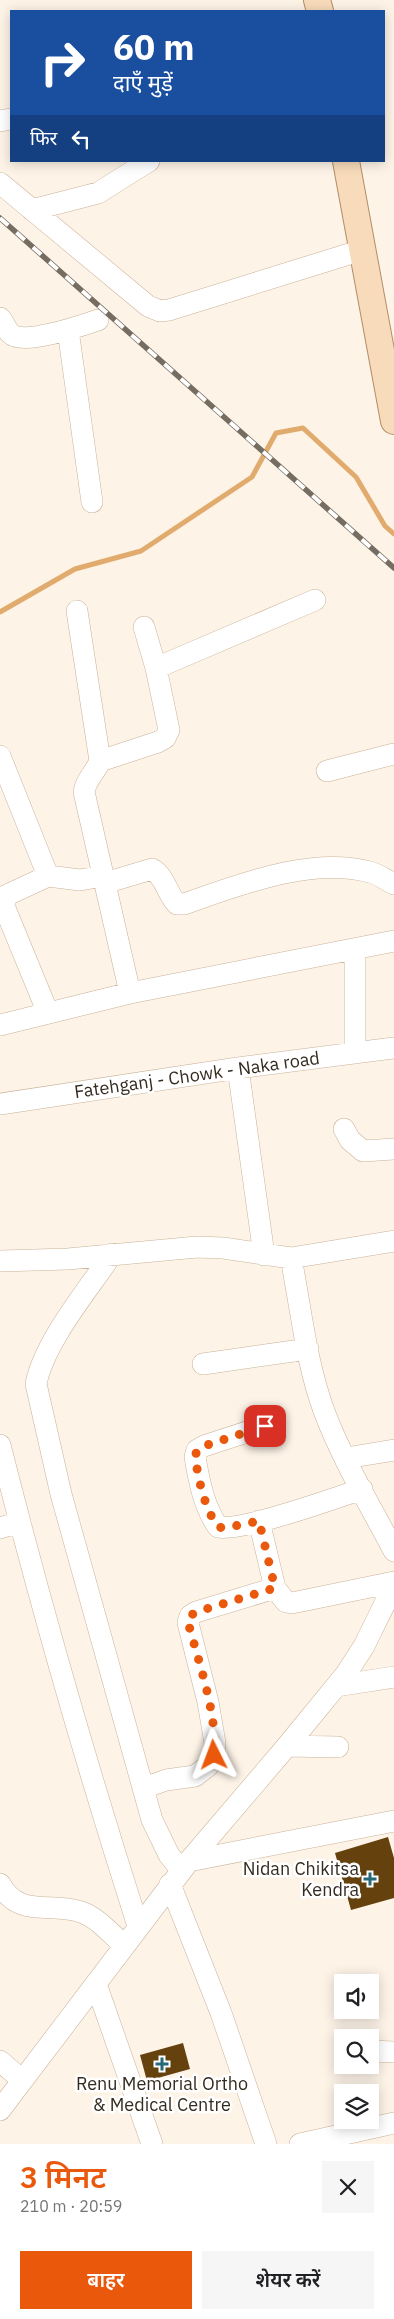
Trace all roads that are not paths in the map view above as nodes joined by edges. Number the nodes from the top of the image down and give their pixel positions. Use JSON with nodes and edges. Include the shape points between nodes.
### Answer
{"nodes":[{"id":1,"x":146,"y":162,"type":"edge"},
{"id":2,"x":346,"y":162,"type":"edge"},
{"id":3,"x":0,"y":184,"type":"edge"},
{"id":4,"x":32,"y":210,"type":"junction"},
{"id":5,"x":362,"y":250,"type":"junction"},
{"id":6,"x":0,"y":318,"type":"edge"},
{"id":7,"x":98,"y":320,"type":"dead end"},
{"id":8,"x":68,"y":330,"type":"junction"},
{"id":9,"x":394,"y":421,"type":"edge"},
{"id":10,"x":92,"y":502,"type":"dead end"},
{"id":11,"x":315,"y":600,"type":"dead end"},
{"id":12,"x":77,"y":611,"type":"dead end"},
{"id":13,"x":144,"y":627,"type":"dead end"},
{"id":14,"x":156,"y":668,"type":"junction"},
{"id":15,"x":394,"y":754,"type":"edge"},
{"id":16,"x":0,"y":756,"type":"edge"},
{"id":17,"x":100,"y":762,"type":"junction"},
{"id":18,"x":327,"y":771,"type":"dead end"},
{"id":19,"x":48,"y":876,"type":"junction"},
{"id":20,"x":104,"y":879,"type":"junction"},
{"id":21,"x":394,"y":884,"type":"edge"},
{"id":22,"x":7,"y":932,"type":"edge"},
{"id":23,"x":394,"y":941,"type":"edge"},
{"id":24,"x":355,"y":949,"type":"junction"},
{"id":25,"x":130,"y":993,"type":"junction"},
{"id":26,"x":48,"y":1013,"type":"junction"},
{"id":27,"x":0,"y":1025,"type":"edge"},
{"id":28,"x":394,"y":1048,"type":"edge"},
{"id":29,"x":355,"y":1052,"type":"junction"},
{"id":30,"x":238,"y":1068,"type":"junction"},
{"id":31,"x":0,"y":1104,"type":"edge"},
{"id":32,"x":344,"y":1129,"type":"dead end"},
{"id":33,"x":394,"y":1149,"type":"edge"},
{"id":34,"x":394,"y":1241,"type":"edge"},
{"id":35,"x":112,"y":1254,"type":"junction"},
{"id":36,"x":264,"y":1254,"type":"junction"},
{"id":37,"x":291,"y":1258,"type":"junction"},
{"id":38,"x":0,"y":1261,"type":"edge"},
{"id":39,"x":308,"y":1349,"type":"junction"},
{"id":40,"x":203,"y":1364,"type":"dead end"},
{"id":41,"x":265,"y":1426,"type":"dead end"},
{"id":42,"x":0,"y":1445,"type":"edge"},
{"id":43,"x":394,"y":1450,"type":"edge"},
{"id":44,"x":346,"y":1458,"type":"junction"},
{"id":45,"x":362,"y":1489,"type":"junction"},
{"id":46,"x":259,"y":1521,"type":"junction"},
{"id":47,"x":10,"y":1525,"type":"edge"},
{"id":48,"x":394,"y":1550,"type":"edge"},
{"id":49,"x":394,"y":1583,"type":"edge"},
{"id":50,"x":275,"y":1588,"type":"junction"},
{"id":51,"x":394,"y":1677,"type":"edge"},
{"id":52,"x":336,"y":1686,"type":"junction"},
{"id":53,"x":287,"y":1746,"type":"junction"},
{"id":54,"x":338,"y":1747,"type":"dead end"},
{"id":55,"x":144,"y":1788,"type":"junction"},
{"id":56,"x":394,"y":1821,"type":"edge"},
{"id":57,"x":180,"y":1872,"type":"junction"},
{"id":58,"x":4,"y":1897,"type":"edge"},
{"id":59,"x":138,"y":1926,"type":"junction"},
{"id":60,"x":124,"y":1945,"type":"junction"},
{"id":61,"x":96,"y":1984,"type":"junction"},
{"id":62,"x":379,"y":2051,"type":"edge"},
{"id":63,"x":394,"y":2052,"type":"edge"},
{"id":64,"x":0,"y":2060,"type":"edge"},
{"id":65,"x":22,"y":2080,"type":"junction"},
{"id":66,"x":0,"y":2110,"type":"edge"},
{"id":67,"x":394,"y":2123,"type":"edge"},
{"id":68,"x":152,"y":2144,"type":"edge"},
{"id":69,"x":266,"y":2144,"type":"edge"},
{"id":70,"x":300,"y":2144,"type":"edge"}],
"edges":[{"from":1,"to":4,"type":"street","via":[[98,193]]},
{"from":2,"to":5,"type":"main road"},
{"from":3,"to":4,"type":"street"},
{"from":4,"to":5,"type":"street","via":[[148,306],[160,310],[170,310]]},
{"from":5,"to":9,"type":"main road"},
{"from":6,"to":8,"type":"street","via":[[11,335],[18,338]]},
{"from":7,"to":8,"type":"street"},
{"from":8,"to":10,"type":"street"},
{"from":11,"to":14,"type":"street"},
{"from":12,"to":17,"type":"street"},
{"from":13,"to":14,"type":"street"},
{"from":14,"to":17,"type":"street","via":[[169,720],[165,738]]},
{"from":15,"to":18,"type":"street"},
{"from":16,"to":19,"type":"street"},
{"from":17,"to":20,"type":"street","via":[[86,782],[84,792]]},
{"from":19,"to":20,"type":"street"},
{"from":19,"to":22,"type":"street","via":[[5,896]]},
{"from":20,"to":21,"type":"street","via":[[152,869],[158,873],[177,904],[291,872],[353,869],[372,872]]},
{"from":20,"to":25,"type":"street"},
{"from":22,"to":26,"type":"street"},
{"from":23,"to":24,"type":"street"},
{"from":24,"to":25,"type":"street"},
{"from":24,"to":29,"type":"street"},
{"from":25,"to":26,"type":"street"},
{"from":26,"to":27,"type":"street"},
{"from":28,"to":29,"type":"street","name":"Fatehganj - Chowk - Naka road"},
{"from":29,"to":30,"type":"street","name":"Fatehganj - Chowk - Naka road"},
{"from":30,"to":31,"type":"street","name":"Fatehganj - Chowk - Naka road"},
{"from":30,"to":36,"type":"street"},
{"from":32,"to":33,"type":"street","via":[[350,1140],[363,1151]]},
{"from":34,"to":37,"type":"street"},
{"from":35,"to":36,"type":"street","via":[[197,1247]]},
{"from":35,"to":38,"type":"street"},
{"from":35,"to":55,"type":"street","via":[[47,1351],[36,1384],[61,1494]]},
{"from":36,"to":37,"type":"street"},
{"from":37,"to":39,"type":"street"},
{"from":39,"to":40,"type":"street"},
{"from":39,"to":44,"type":"street","via":[[312,1374],[324,1409]]},
{"from":41,"to":46,"type":"street","via":[[204,1446],[197,1450],[195,1457],[206,1502],[218,1527]]},
{"from":42,"to":47,"type":"street"},
{"from":43,"to":44,"type":"street"},
{"from":44,"to":45,"type":"street"},
{"from":45,"to":46,"type":"street"},
{"from":45,"to":48,"type":"street"},
{"from":46,"to":50,"type":"street"},
{"from":47,"to":59,"type":"street","via":[[49,1631]]},
{"from":49,"to":50,"type":"street","via":[[292,1603],[286,1602]]},
{"from":49,"to":52,"type":"street","via":[[364,1646]]},
{"from":50,"to":55,"type":"street","via":[[190,1616],[188,1622],[210,1710],[214,1755],[208,1766],[194,1776],[166,1780]]},
{"from":51,"to":52,"type":"street"},
{"from":52,"to":53,"type":"street"},
{"from":53,"to":54,"type":"street"},
{"from":53,"to":57,"type":"street"},
{"from":55,"to":57,"type":"street","via":[[152,1820]]},
{"from":56,"to":57,"type":"street"},
{"from":57,"to":59,"type":"street"},
{"from":57,"to":69,"type":"street","via":[[221,2013]]},
{"from":58,"to":60,"type":"street","via":[[34,1907],[82,1912]]},
{"from":59,"to":60,"type":"street"},
{"from":60,"to":61,"type":"street"},
{"from":61,"to":65,"type":"street"},
{"from":61,"to":68,"type":"street"},
{"from":62,"to":63,"type":"street"},
{"from":64,"to":65,"type":"street"},
{"from":65,"to":66,"type":"street"},
{"from":67,"to":70,"type":"street"}]}
